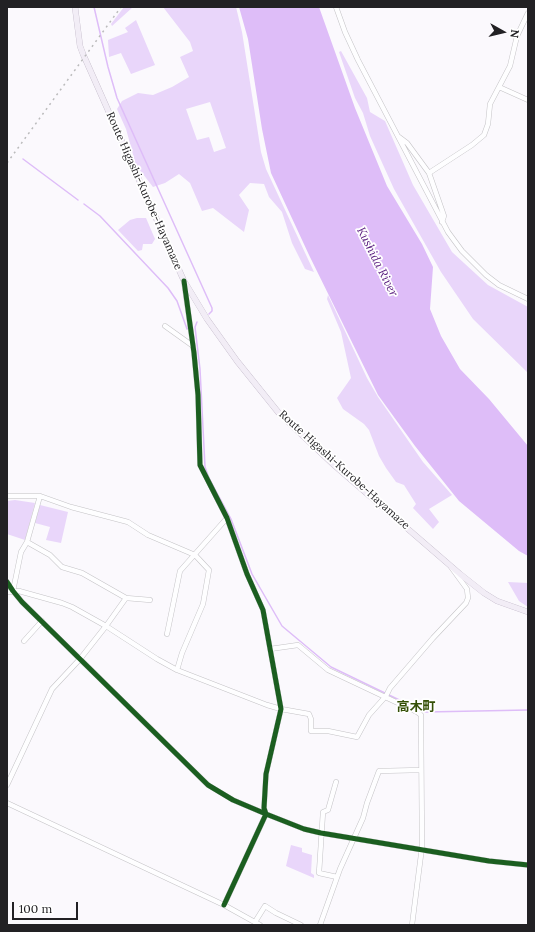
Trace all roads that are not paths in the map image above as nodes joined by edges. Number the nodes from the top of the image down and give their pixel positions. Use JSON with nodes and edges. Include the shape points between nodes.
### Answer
{"nodes":[{"id":1,"x":75,"y":7,"type":"edge"},
{"id":2,"x":336,"y":7,"type":"edge"},
{"id":3,"x":528,"y":13,"type":"edge"},
{"id":4,"x":499,"y":87,"type":"junction"},
{"id":5,"x":528,"y":100,"type":"edge"},
{"id":6,"x":398,"y":136,"type":"junction"},
{"id":7,"x":429,"y":173,"type":"junction"},
{"id":8,"x":442,"y":222,"type":"junction"},
{"id":9,"x":184,"y":281,"type":"junction"},
{"id":10,"x":528,"y":299,"type":"edge"},
{"id":11,"x":165,"y":326,"type":"dead end"},
{"id":12,"x":193,"y":346,"type":"junction"},
{"id":13,"x":7,"y":496,"type":"edge"},
{"id":14,"x":40,"y":496,"type":"junction"},
{"id":15,"x":227,"y":518,"type":"junction"},
{"id":16,"x":27,"y":542,"type":"junction"},
{"id":17,"x":195,"y":555,"type":"junction"},
{"id":18,"x":450,"y":564,"type":"junction"},
{"id":19,"x":7,"y":582,"type":"edge"},
{"id":20,"x":7,"y":592,"type":"edge"},
{"id":21,"x":13,"y":592,"type":"junction"},
{"id":22,"x":126,"y":598,"type":"junction"},
{"id":23,"x":150,"y":600,"type":"dead end"},
{"id":24,"x":528,"y":612,"type":"edge"},
{"id":25,"x":42,"y":621,"type":"junction"},
{"id":26,"x":106,"y":626,"type":"junction"},
{"id":27,"x":167,"y":634,"type":"dead end"},
{"id":28,"x":24,"y":641,"type":"dead end"},
{"id":29,"x":270,"y":649,"type":"junction"},
{"id":30,"x":80,"y":658,"type":"junction"},
{"id":31,"x":177,"y":670,"type":"junction"},
{"id":32,"x":386,"y":695,"type":"junction"},
{"id":33,"x":280,"y":709,"type":"junction"},
{"id":34,"x":421,"y":770,"type":"junction"},
{"id":35,"x":336,"y":782,"type":"dead end"},
{"id":36,"x":7,"y":785,"type":"edge"},
{"id":37,"x":7,"y":803,"type":"edge"},
{"id":38,"x":266,"y":814,"type":"junction"},
{"id":39,"x":321,"y":833,"type":"junction"},
{"id":40,"x":354,"y":839,"type":"junction"},
{"id":41,"x":422,"y":850,"type":"junction"},
{"id":42,"x":528,"y":865,"type":"edge"},
{"id":43,"x":337,"y":878,"type":"junction"},
{"id":44,"x":224,"y":905,"type":"junction"},
{"id":45,"x":255,"y":922,"type":"junction"},
{"id":46,"x":260,"y":925,"type":"edge"},
{"id":47,"x":301,"y":925,"type":"edge"},
{"id":48,"x":320,"y":925,"type":"edge"},
{"id":49,"x":412,"y":925,"type":"edge"}],
"edges":[{"from":1,"to":9,"type":"main road","name":"Route Higashi-Kurobe-Hayamaze","via":[[83,54]]},
{"from":2,"to":6,"type":"street","via":[[352,47]]},
{"from":3,"to":4,"type":"street","via":[[517,36],[510,66]]},
{"from":4,"to":5,"type":"street"},
{"from":4,"to":7,"type":"street","via":[[490,104],[488,124],[481,138]]},
{"from":6,"to":7,"type":"street","via":[[407,143]]},
{"from":6,"to":8,"type":"street"},
{"from":7,"to":8,"type":"street","via":[[444,216]]},
{"from":8,"to":10,"type":"street","via":[[462,251],[486,275],[498,285]]},
{"from":9,"to":12,"type":"street"},
{"from":9,"to":18,"type":"main road","name":"Route Higashi-Kurobe-Hayamaze","via":[[236,361],[278,412],[336,466]]},
{"from":11,"to":12,"type":"street"},
{"from":12,"to":15,"type":"street","via":[[198,395],[200,464]]},
{"from":13,"to":14,"type":"street"},
{"from":14,"to":16,"type":"street"},
{"from":14,"to":17,"type":"street","via":[[128,522],[148,535]]},
{"from":15,"to":17,"type":"street"},
{"from":15,"to":29,"type":"street","via":[[263,610]]},
{"from":16,"to":21,"type":"street","via":[[21,552]]},
{"from":16,"to":22,"type":"street","via":[[50,555],[62,567],[82,573]]},
{"from":17,"to":27,"type":"street","via":[[178,575]]},
{"from":17,"to":31,"type":"street","via":[[209,570],[203,604]]},
{"from":18,"to":24,"type":"main road","name":"Route Higashi-Kurobe-Hayamaze","via":[[490,597]]},
{"from":18,"to":32,"type":"street","via":[[467,589],[467,601]]},
{"from":19,"to":21,"type":"street"},
{"from":20,"to":21,"type":"street"},
{"from":21,"to":25,"type":"street"},
{"from":21,"to":26,"type":"street","via":[[19,590],[62,602]]},
{"from":22,"to":23,"type":"street"},
{"from":22,"to":26,"type":"street"},
{"from":25,"to":28,"type":"street"},
{"from":25,"to":30,"type":"street"},
{"from":26,"to":30,"type":"street"},
{"from":26,"to":31,"type":"street"},
{"from":29,"to":32,"type":"street","via":[[298,645],[328,670]]},
{"from":29,"to":33,"type":"street"},
{"from":30,"to":36,"type":"street","via":[[52,689]]},
{"from":30,"to":38,"type":"street","via":[[208,785],[233,800]]},
{"from":31,"to":33,"type":"street"},
{"from":32,"to":33,"type":"street","via":[[369,715],[357,737],[328,731],[311,731],[309,714]]},
{"from":32,"to":34,"type":"street","via":[[421,715]]},
{"from":33,"to":38,"type":"street","via":[[266,774]]},
{"from":34,"to":40,"type":"street","via":[[379,771]]},
{"from":34,"to":41,"type":"street"},
{"from":35,"to":39,"type":"street","via":[[328,810],[323,812]]},
{"from":37,"to":44,"type":"street"},
{"from":38,"to":39,"type":"street"},
{"from":38,"to":44,"type":"street"},
{"from":39,"to":40,"type":"street"},
{"from":39,"to":43,"type":"street","via":[[319,873]]},
{"from":40,"to":41,"type":"street"},
{"from":40,"to":43,"type":"street"},
{"from":41,"to":42,"type":"street"},
{"from":41,"to":49,"type":"street"},
{"from":43,"to":48,"type":"street"},
{"from":44,"to":45,"type":"street"},
{"from":45,"to":46,"type":"street"},
{"from":45,"to":47,"type":"street","via":[[266,906]]}]}
